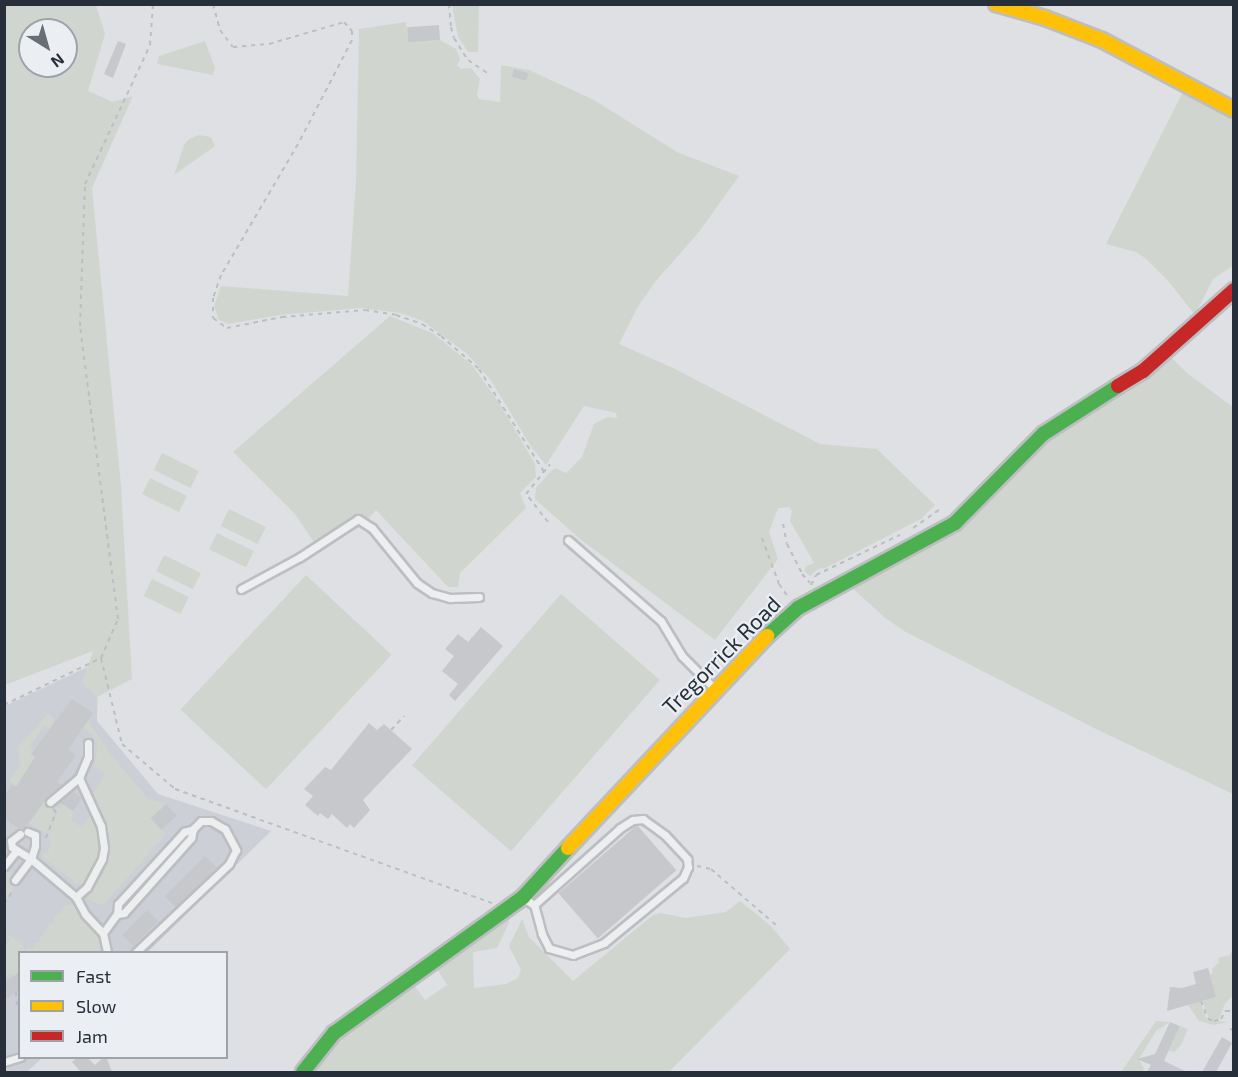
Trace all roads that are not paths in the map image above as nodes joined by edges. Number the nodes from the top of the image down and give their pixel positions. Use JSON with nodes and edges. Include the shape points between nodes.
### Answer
{"nodes":[{"id":1,"x":996,"y":4,"type":"edge"},
{"id":2,"x":1233,"y":110,"type":"edge"},
{"id":3,"x":1233,"y":290,"type":"edge"},
{"id":4,"x":568,"y":540,"type":"dead end"},
{"id":5,"x":241,"y":589,"type":"dead end"},
{"id":6,"x":478,"y":597,"type":"dead end"},
{"id":7,"x":717,"y":691,"type":"junction"},
{"id":8,"x":88,"y":743,"type":"dead end"},
{"id":9,"x":79,"y":778,"type":"junction"},
{"id":10,"x":50,"y":802,"type":"road end"},
{"id":11,"x":16,"y":851,"type":"junction"},
{"id":12,"x":31,"y":859,"type":"junction"},
{"id":13,"x":4,"y":866,"type":"edge"},
{"id":14,"x":15,"y":880,"type":"dead end"},
{"id":15,"x":76,"y":897,"type":"junction"},
{"id":16,"x":528,"y":901,"type":"junction"},
{"id":17,"x":103,"y":933,"type":"junction"},
{"id":18,"x":107,"y":951,"type":"edge"},
{"id":19,"x":137,"y":951,"type":"edge"},
{"id":20,"x":303,"y":1072,"type":"edge"}],
"edges":[{"from":1,"to":2,"type":"street","via":[[1102,40]]},
{"from":3,"to":7,"type":"street","name":"Tregorrick Road","via":[[1143,371],[1043,434],[955,523],[798,608],[763,639]]},
{"from":4,"to":7,"type":"lane","via":[[661,621],[682,656]]},
{"from":5,"to":6,"type":"lane","via":[[358,519],[372,528],[417,583],[432,593],[450,598]]},
{"from":7,"to":16,"type":"street","name":"Tregorrick Road","via":[[677,729]]},
{"from":8,"to":9,"type":"lane","via":[[88,756]]},
{"from":9,"to":10,"type":"lane"},
{"from":9,"to":15,"type":"lane","via":[[101,825],[105,848],[97,872]]},
{"from":11,"to":12,"type":"lane"},
{"from":11,"to":12,"type":"lane","via":[[11,841],[24,833],[34,835]]},
{"from":11,"to":13,"type":"lane"},
{"from":12,"to":14,"type":"lane"},
{"from":12,"to":15,"type":"lane"},
{"from":15,"to":17,"type":"lane","via":[[85,915]]},
{"from":16,"to":16,"type":"lane","via":[[633,820],[643,819],[687,859],[683,878],[604,943],[573,955],[549,948]]},
{"from":16,"to":20,"type":"street","name":"Tregorrick Road","via":[[507,909],[334,1033]]},
{"from":17,"to":18,"type":"lane"},
{"from":17,"to":19,"type":"lane","via":[[191,838],[201,821],[211,821],[225,829],[236,850],[229,864]]}]}
